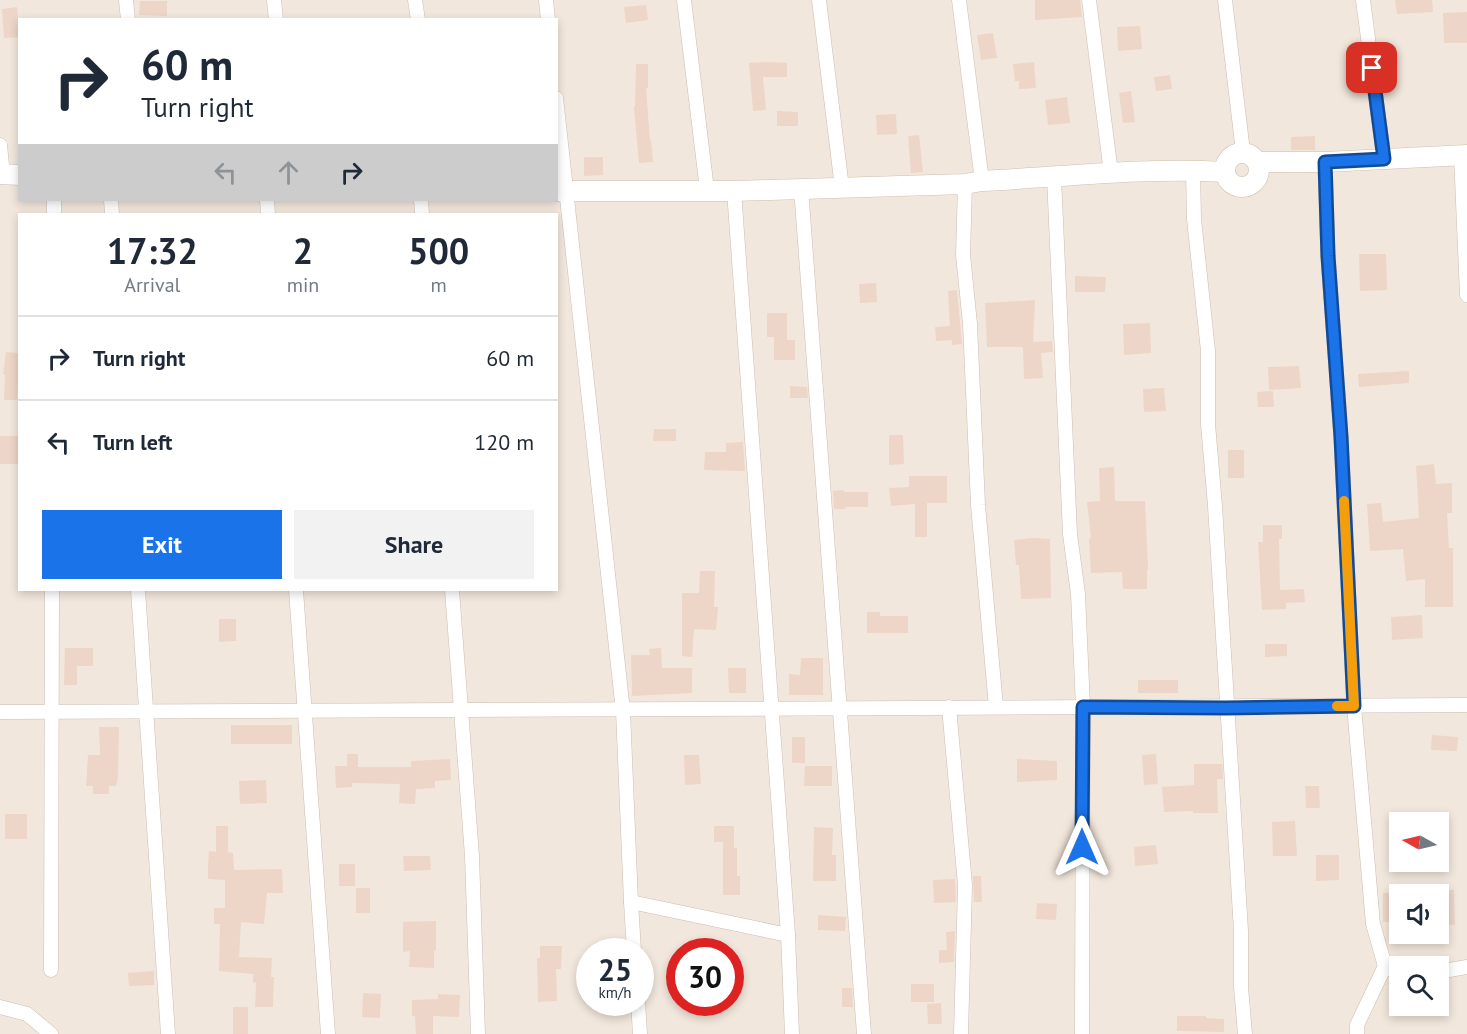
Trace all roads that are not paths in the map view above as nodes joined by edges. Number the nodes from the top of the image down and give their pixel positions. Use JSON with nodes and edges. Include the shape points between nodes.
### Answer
{"nodes":[{"id":1,"x":126,"y":0,"type":"edge"},
{"id":2,"x":274,"y":0,"type":"edge"},
{"id":3,"x":415,"y":0,"type":"edge"},
{"id":4,"x":546,"y":0,"type":"edge"},
{"id":5,"x":684,"y":0,"type":"edge"},
{"id":6,"x":819,"y":0,"type":"edge"},
{"id":7,"x":959,"y":0,"type":"edge"},
{"id":8,"x":1089,"y":0,"type":"edge"},
{"id":9,"x":1225,"y":0,"type":"edge"},
{"id":10,"x":1363,"y":0,"type":"edge"},
{"id":11,"x":128,"y":18,"type":"edge"},
{"id":12,"x":276,"y":18,"type":"edge"},
{"id":13,"x":418,"y":18,"type":"edge"},
{"id":14,"x":548,"y":18,"type":"edge"},
{"id":15,"x":558,"y":129,"type":"edge"},
{"id":16,"x":0,"y":146,"type":"edge"},
{"id":17,"x":1464,"y":155,"type":"edge"},
{"id":18,"x":1251,"y":157,"type":"junction"},
{"id":19,"x":1384,"y":159,"type":"junction"},
{"id":20,"x":1325,"y":162,"type":"junction"},
{"id":21,"x":1193,"y":170,"type":"junction"},
{"id":22,"x":1225,"y":172,"type":"junction"},
{"id":23,"x":1111,"y":173,"type":"junction"},
{"id":24,"x":7,"y":175,"type":"edge"},
{"id":25,"x":1054,"y":177,"type":"junction"},
{"id":26,"x":974,"y":183,"type":"junction"},
{"id":27,"x":801,"y":188,"type":"junction"},
{"id":28,"x":842,"y":188,"type":"junction"},
{"id":29,"x":707,"y":190,"type":"junction"},
{"id":30,"x":562,"y":191,"type":"edge"},
{"id":31,"x":734,"y":191,"type":"junction"},
{"id":32,"x":1467,"y":295,"type":"edge"},
{"id":33,"x":52,"y":591,"type":"edge"},
{"id":34,"x":138,"y":591,"type":"edge"},
{"id":35,"x":296,"y":591,"type":"edge"},
{"id":36,"x":452,"y":591,"type":"edge"},
{"id":37,"x":1467,"y":705,"type":"edge"},
{"id":38,"x":996,"y":706,"type":"junction"},
{"id":39,"x":1354,"y":706,"type":"junction"},
{"id":40,"x":949,"y":707,"type":"junction"},
{"id":41,"x":1083,"y":707,"type":"junction"},
{"id":42,"x":840,"y":708,"type":"junction"},
{"id":43,"x":1226,"y":708,"type":"junction"},
{"id":44,"x":773,"y":710,"type":"junction"},
{"id":45,"x":461,"y":711,"type":"junction"},
{"id":46,"x":623,"y":711,"type":"junction"},
{"id":47,"x":0,"y":712,"type":"edge"},
{"id":48,"x":52,"y":712,"type":"junction"},
{"id":49,"x":146,"y":712,"type":"junction"},
{"id":50,"x":305,"y":712,"type":"junction"},
{"id":51,"x":631,"y":902,"type":"junction"},
{"id":52,"x":788,"y":935,"type":"junction"},
{"id":53,"x":633,"y":938,"type":"edge"},
{"id":54,"x":1385,"y":966,"type":"junction"},
{"id":55,"x":1389,"y":968,"type":"edge"},
{"id":56,"x":51,"y":970,"type":"dead end"},
{"id":57,"x":1467,"y":970,"type":"edge"},
{"id":58,"x":1449,"y":971,"type":"edge"},
{"id":59,"x":0,"y":1007,"type":"edge"},
{"id":60,"x":639,"y":1016,"type":"edge"},
{"id":61,"x":51,"y":1034,"type":"edge"},
{"id":62,"x":168,"y":1034,"type":"edge"},
{"id":63,"x":328,"y":1034,"type":"edge"},
{"id":64,"x":478,"y":1034,"type":"edge"},
{"id":65,"x":640,"y":1034,"type":"edge"},
{"id":66,"x":792,"y":1034,"type":"edge"},
{"id":67,"x":864,"y":1034,"type":"edge"},
{"id":68,"x":961,"y":1034,"type":"edge"},
{"id":69,"x":1082,"y":1034,"type":"edge"},
{"id":70,"x":1245,"y":1034,"type":"edge"},
{"id":71,"x":1357,"y":1034,"type":"edge"}],
"edges":[{"from":1,"to":11,"type":"street"},
{"from":2,"to":12,"type":"street"},
{"from":3,"to":13,"type":"street"},
{"from":4,"to":14,"type":"street"},
{"from":5,"to":29,"type":"street"},
{"from":6,"to":28,"type":"street"},
{"from":7,"to":26,"type":"street"},
{"from":8,"to":23,"type":"street"},
{"from":9,"to":18,"type":"street"},
{"from":10,"to":19,"type":"street"},
{"from":15,"to":30,"type":"street"},
{"from":16,"to":24,"type":"street"},
{"from":17,"to":19,"type":"main road"},
{"from":17,"to":32,"type":"street"},
{"from":18,"to":20,"type":"main road"},
{"from":18,"to":22,"type":"main road","via":[[1232,155]]},
{"from":18,"to":22,"type":"main road","via":[[1259,174],[1247,187],[1230,183]]},
{"from":19,"to":20,"type":"main road"},
{"from":20,"to":39,"type":"street"},
{"from":21,"to":22,"type":"main road"},
{"from":21,"to":23,"type":"main road"},
{"from":21,"to":43,"type":"street","via":[[1194,219],[1208,351],[1208,424]]},
{"from":23,"to":25,"type":"main road"},
{"from":25,"to":26,"type":"main road"},
{"from":25,"to":41,"type":"street","via":[[1070,534],[1078,594]]},
{"from":26,"to":28,"type":"main road"},
{"from":26,"to":38,"type":"street","via":[[963,255],[978,505]]},
{"from":27,"to":28,"type":"main road"},
{"from":27,"to":31,"type":"main road"},
{"from":27,"to":42,"type":"street"},
{"from":29,"to":30,"type":"main road"},
{"from":29,"to":31,"type":"main road"},
{"from":30,"to":46,"type":"street"},
{"from":31,"to":44,"type":"street"},
{"from":33,"to":48,"type":"street"},
{"from":34,"to":49,"type":"street"},
{"from":35,"to":50,"type":"street"},
{"from":36,"to":45,"type":"street"},
{"from":37,"to":39,"type":"street"},
{"from":38,"to":40,"type":"street"},
{"from":38,"to":41,"type":"street"},
{"from":39,"to":43,"type":"street"},
{"from":39,"to":54,"type":"street","via":[[1373,924]]},
{"from":40,"to":42,"type":"street"},
{"from":40,"to":68,"type":"street","via":[[964,885]]},
{"from":41,"to":43,"type":"street"},
{"from":41,"to":69,"type":"street"},
{"from":42,"to":44,"type":"street"},
{"from":42,"to":67,"type":"street"},
{"from":43,"to":70,"type":"street"},
{"from":44,"to":46,"type":"street"},
{"from":44,"to":52,"type":"street"},
{"from":45,"to":46,"type":"street"},
{"from":45,"to":50,"type":"street"},
{"from":45,"to":64,"type":"street","via":[[472,856]]},
{"from":46,"to":51,"type":"street"},
{"from":47,"to":48,"type":"street"},
{"from":48,"to":49,"type":"street"},
{"from":48,"to":56,"type":"street"},
{"from":49,"to":50,"type":"street"},
{"from":49,"to":62,"type":"street"},
{"from":50,"to":63,"type":"street"},
{"from":51,"to":52,"type":"street"},
{"from":51,"to":53,"type":"street"},
{"from":52,"to":66,"type":"street"},
{"from":54,"to":55,"type":"street"},
{"from":54,"to":71,"type":"street","via":[[1357,1024]]},
{"from":57,"to":58,"type":"street"},
{"from":59,"to":61,"type":"street","via":[[27,1014]]},
{"from":60,"to":65,"type":"street"}]}
